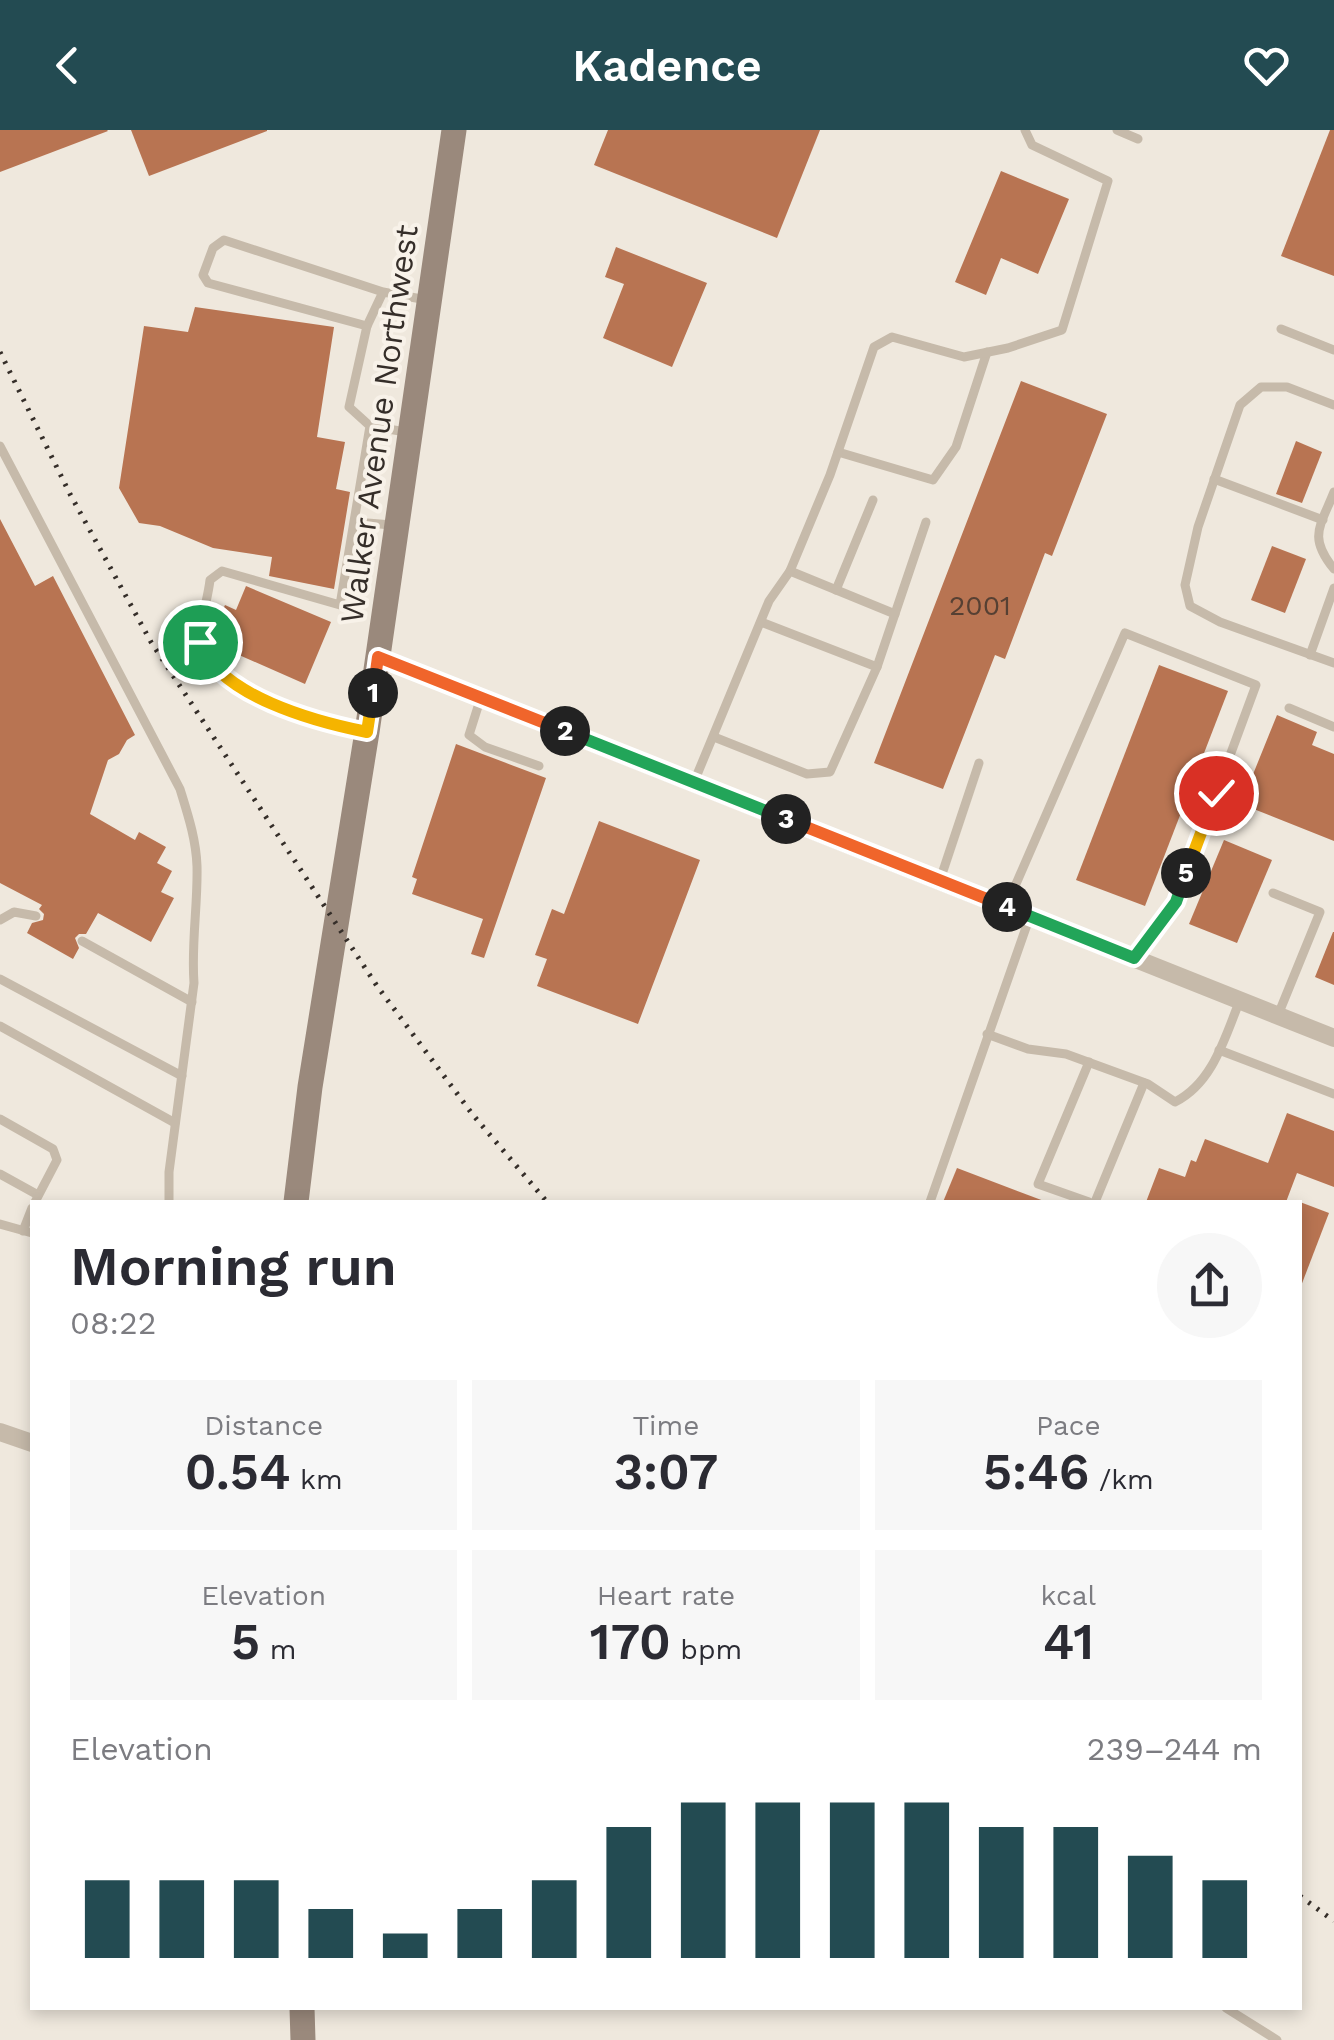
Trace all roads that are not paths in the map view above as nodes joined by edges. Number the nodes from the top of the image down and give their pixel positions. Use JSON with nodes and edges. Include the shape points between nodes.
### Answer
{"nodes":[{"id":1,"x":1025,"y":130,"type":"edge"},
{"id":2,"x":1117,"y":130,"type":"edge"},
{"id":3,"x":452,"y":131,"type":"edge"},
{"id":4,"x":1138,"y":139,"type":"dead end"},
{"id":5,"x":384,"y":292,"type":"junction"},
{"id":6,"x":430,"y":301,"type":"junction"},
{"id":7,"x":367,"y":326,"type":"junction"},
{"id":8,"x":1281,"y":329,"type":"dead end"},
{"id":9,"x":1334,"y":350,"type":"edge"},
{"id":10,"x":986,"y":352,"type":"junction"},
{"id":11,"x":1334,"y":405,"type":"edge"},
{"id":12,"x":370,"y":426,"type":"junction"},
{"id":13,"x":410,"y":433,"type":"junction"},
{"id":14,"x":0,"y":446,"type":"edge"},
{"id":15,"x":838,"y":452,"type":"junction"},
{"id":16,"x":1214,"y":479,"type":"junction"},
{"id":17,"x":1334,"y":492,"type":"edge"},
{"id":18,"x":872,"y":500,"type":"dead end"},
{"id":19,"x":1323,"y":520,"type":"junction"},
{"id":20,"x":355,"y":522,"type":"junction"},
{"id":21,"x":926,"y":522,"type":"dead end"},
{"id":22,"x":396,"y":526,"type":"junction"},
{"id":23,"x":1321,"y":552,"type":"junction"},
{"id":24,"x":1334,"y":557,"type":"edge"},
{"id":25,"x":1334,"y":569,"type":"edge"},
{"id":26,"x":790,"y":571,"type":"junction"},
{"id":27,"x":1334,"y":588,"type":"edge"},
{"id":28,"x":836,"y":590,"type":"junction"},
{"id":29,"x":895,"y":614,"type":"junction"},
{"id":30,"x":761,"y":622,"type":"junction"},
{"id":31,"x":1310,"y":655,"type":"junction"},
{"id":32,"x":378,"y":657,"type":"junction"},
{"id":33,"x":1334,"y":663,"type":"edge"},
{"id":34,"x":878,"y":667,"type":"junction"},
{"id":35,"x":481,"y":698,"type":"junction"},
{"id":36,"x":1288,"y":708,"type":"dead end"},
{"id":37,"x":1334,"y":727,"type":"edge"},
{"id":38,"x":367,"y":732,"type":"junction"},
{"id":39,"x":714,"y":737,"type":"junction"},
{"id":40,"x":979,"y":763,"type":"dead end"},
{"id":41,"x":539,"y":766,"type":"dead end"},
{"id":42,"x":694,"y":782,"type":"junction"},
{"id":43,"x":940,"y":880,"type":"junction"},
{"id":44,"x":1273,"y":893,"type":"dead end"},
{"id":45,"x":1006,"y":907,"type":"junction"},
{"id":46,"x":36,"y":916,"type":"dead end"},
{"id":47,"x":1030,"y":916,"type":"junction"},
{"id":48,"x":0,"y":920,"type":"edge"},
{"id":49,"x":82,"y":941,"type":"dead end"},
{"id":50,"x":1134,"y":958,"type":"junction"},
{"id":51,"x":0,"y":979,"type":"edge"},
{"id":52,"x":1240,"y":1000,"type":"junction"},
{"id":53,"x":192,"y":1002,"type":"junction"},
{"id":54,"x":1278,"y":1015,"type":"junction"},
{"id":55,"x":0,"y":1026,"type":"edge"},
{"id":56,"x":987,"y":1034,"type":"junction"},
{"id":57,"x":1334,"y":1038,"type":"edge"},
{"id":58,"x":1220,"y":1050,"type":"junction"},
{"id":59,"x":1089,"y":1062,"type":"junction"},
{"id":60,"x":182,"y":1076,"type":"junction"},
{"id":61,"x":1144,"y":1083,"type":"junction"},
{"id":62,"x":1334,"y":1094,"type":"edge"},
{"id":63,"x":0,"y":1119,"type":"edge"},
{"id":64,"x":176,"y":1123,"type":"junction"},
{"id":65,"x":0,"y":1174,"type":"edge"},
{"id":66,"x":32,"y":1200,"type":"edge"},
{"id":67,"x":36,"y":1200,"type":"edge"},
{"id":68,"x":168,"y":1200,"type":"edge"},
{"id":69,"x":296,"y":1200,"type":"edge"},
{"id":70,"x":931,"y":1200,"type":"edge"},
{"id":71,"x":1086,"y":1200,"type":"edge"},
{"id":72,"x":1093,"y":1200,"type":"edge"},
{"id":73,"x":0,"y":1224,"type":"edge"},
{"id":74,"x":28,"y":1232,"type":"edge"},
{"id":75,"x":0,"y":1432,"type":"edge"},
{"id":76,"x":30,"y":1442,"type":"edge"},
{"id":77,"x":302,"y":2010,"type":"edge"},
{"id":78,"x":1229,"y":2010,"type":"edge"},
{"id":79,"x":303,"y":2040,"type":"edge"},
{"id":80,"x":1277,"y":2040,"type":"edge"}],
"edges":[{"from":1,"to":10,"type":"lane","via":[[1032,145],[1108,181],[1062,330]]},
{"from":2,"to":4,"type":"lane"},
{"from":3,"to":6,"type":"main road","name":"Walker Avenue Northwest"},
{"from":5,"to":6,"type":"lane"},
{"from":5,"to":7,"type":"lane"},
{"from":5,"to":7,"type":"lane","via":[[224,240],[213,248],[203,276],[208,283]]},
{"from":6,"to":13,"type":"main road","name":"Walker Avenue Northwest"},
{"from":7,"to":12,"type":"lane","via":[[350,408]]},
{"from":8,"to":9,"type":"lane"},
{"from":10,"to":15,"type":"lane","via":[[964,357],[892,337],[874,347]]},
{"from":10,"to":15,"type":"lane","via":[[956,447],[933,480]]},
{"from":11,"to":16,"type":"lane","via":[[1287,387],[1261,387],[1240,405]]},
{"from":12,"to":13,"type":"lane"},
{"from":12,"to":20,"type":"lane"},
{"from":13,"to":22,"type":"main road","name":"Walker Avenue Northwest"},
{"from":14,"to":53,"type":"lane","via":[[180,790],[197,867]]},
{"from":15,"to":26,"type":"lane"},
{"from":16,"to":19,"type":"lane"},
{"from":16,"to":31,"type":"lane","via":[[1185,585],[1190,606]]},
{"from":17,"to":19,"type":"lane"},
{"from":18,"to":28,"type":"lane"},
{"from":19,"to":23,"type":"lane"},
{"from":20,"to":22,"type":"lane"},
{"from":20,"to":38,"type":"lane","via":[[340,606],[222,571],[210,580],[200,642],[215,668],[267,700],[318,722]]},
{"from":21,"to":29,"type":"lane"},
{"from":22,"to":32,"type":"main road","name":"Walker Avenue Northwest"},
{"from":23,"to":24,"type":"lane"},
{"from":23,"to":25,"type":"lane"},
{"from":26,"to":28,"type":"lane"},
{"from":26,"to":30,"type":"lane"},
{"from":27,"to":31,"type":"lane"},
{"from":28,"to":29,"type":"lane"},
{"from":29,"to":34,"type":"lane"},
{"from":30,"to":34,"type":"lane"},
{"from":30,"to":39,"type":"lane"},
{"from":31,"to":33,"type":"lane"},
{"from":32,"to":35,"type":"street"},
{"from":32,"to":38,"type":"main road","name":"Walker Avenue Northwest"},
{"from":34,"to":39,"type":"lane","via":[[830,772],[807,774]]},
{"from":35,"to":41,"type":"lane","via":[[469,735]]},
{"from":35,"to":42,"type":"street"},
{"from":36,"to":37,"type":"lane"},
{"from":38,"to":69,"type":"main road","name":"Walker Avenue Northwest"},
{"from":39,"to":42,"type":"lane"},
{"from":40,"to":43,"type":"lane"},
{"from":42,"to":43,"type":"street"},
{"from":43,"to":45,"type":"street"},
{"from":44,"to":54,"type":"lane","via":[[1320,912]]},
{"from":45,"to":47,"type":"street"},
{"from":45,"to":50,"type":"lane","via":[[1126,633],[1256,684],[1176,902]]},
{"from":46,"to":48,"type":"lane","via":[[20,912]]},
{"from":47,"to":50,"type":"street"},
{"from":47,"to":56,"type":"lane"},
{"from":49,"to":53,"type":"lane"},
{"from":50,"to":52,"type":"street"},
{"from":51,"to":60,"type":"lane"},
{"from":52,"to":54,"type":"street"},
{"from":52,"to":58,"type":"lane"},
{"from":53,"to":60,"type":"lane"},
{"from":54,"to":57,"type":"street"},
{"from":55,"to":64,"type":"lane"},
{"from":56,"to":59,"type":"lane"},
{"from":56,"to":70,"type":"lane"},
{"from":58,"to":61,"type":"lane","via":[[1206,1078],[1175,1102]]},
{"from":58,"to":62,"type":"lane"},
{"from":59,"to":61,"type":"lane"},
{"from":59,"to":71,"type":"lane","via":[[1038,1184]]},
{"from":60,"to":64,"type":"lane"},
{"from":61,"to":72,"type":"lane"},
{"from":63,"to":67,"type":"lane","via":[[53,1148],[57,1160]]},
{"from":64,"to":68,"type":"lane"},
{"from":65,"to":66,"type":"lane"},
{"from":73,"to":74,"type":"lane"},
{"from":75,"to":76,"type":"street"},
{"from":77,"to":79,"type":"main road"},
{"from":78,"to":80,"type":"lane"}]}
